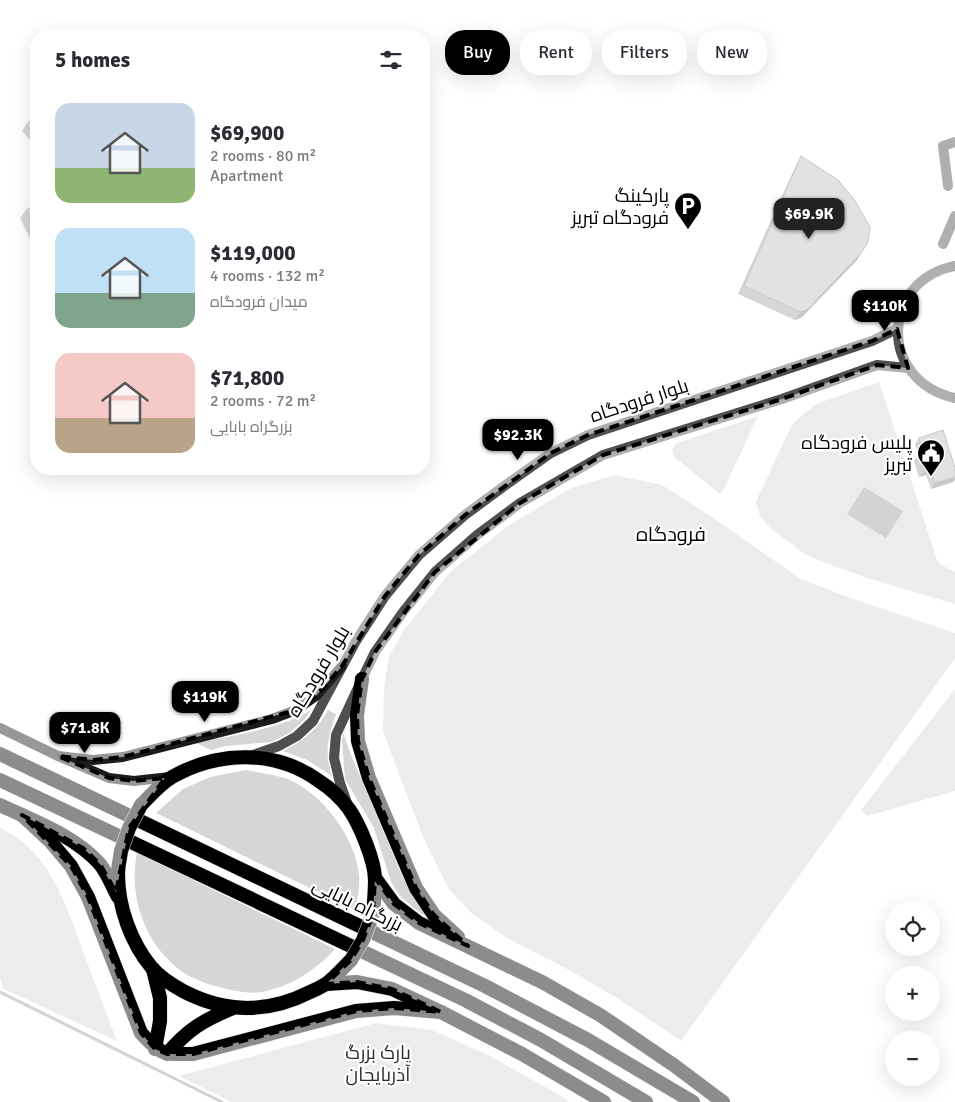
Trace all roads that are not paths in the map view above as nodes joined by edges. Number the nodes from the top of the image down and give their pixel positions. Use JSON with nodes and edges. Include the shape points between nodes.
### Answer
{"nodes":[{"id":1,"x":955,"y":142,"type":"edge"},
{"id":2,"x":948,"y":186,"type":"dead end"},
{"id":3,"x":955,"y":216,"type":"edge"},
{"id":4,"x":943,"y":244,"type":"dead end"},
{"id":5,"x":955,"y":266,"type":"edge"},
{"id":6,"x":897,"y":329,"type":"junction"},
{"id":7,"x":908,"y":368,"type":"junction"},
{"id":8,"x":955,"y":398,"type":"edge"},
{"id":9,"x":342,"y":666,"type":"junction"},
{"id":10,"x":362,"y":679,"type":"junction"},
{"id":11,"x":0,"y":728,"type":"edge"},
{"id":12,"x":0,"y":754,"type":"edge"},
{"id":13,"x":58,"y":756,"type":"junction"},
{"id":14,"x":250,"y":756,"type":"junction"},
{"id":15,"x":171,"y":777,"type":"junction"},
{"id":16,"x":0,"y":780,"type":"edge"},
{"id":17,"x":0,"y":805,"type":"edge"},
{"id":18,"x":349,"y":809,"type":"junction"},
{"id":19,"x":22,"y":816,"type":"junction"},
{"id":20,"x":375,"y":878,"type":"junction"},
{"id":21,"x":121,"y":901,"type":"junction"},
{"id":22,"x":468,"y":946,"type":"junction"},
{"id":23,"x":153,"y":969,"type":"junction"},
{"id":24,"x":326,"y":984,"type":"junction"},
{"id":25,"x":233,"y":1008,"type":"junction"},
{"id":26,"x":440,"y":1012,"type":"junction"},
{"id":27,"x":161,"y":1051,"type":"junction"},
{"id":28,"x":560,"y":1076,"type":"junction"},
{"id":29,"x":585,"y":1102,"type":"edge"},
{"id":30,"x":604,"y":1102,"type":"edge"},
{"id":31,"x":646,"y":1102,"type":"edge"},
{"id":32,"x":693,"y":1102,"type":"edge"},
{"id":33,"x":723,"y":1102,"type":"edge"}],
"edges":[{"from":1,"to":2,"type":"street","via":[[943,146]]},
{"from":3,"to":4,"type":"street"},
{"from":5,"to":6,"type":"street","via":[[924,278],[910,292],[901,310]]},
{"from":6,"to":7,"type":"street","via":[[900,349]]},
{"from":6,"to":9,"type":"street","name":"بلوار فرودگاه","via":[[872,341],[588,435],[551,453],[465,515],[419,555],[385,596]]},
{"from":7,"to":8,"type":"street","via":[[922,384],[941,395]]},
{"from":7,"to":10,"type":"street","name":"بلوار فرودگاه","via":[[877,365],[782,399],[603,455],[520,503],[435,572],[375,652]]},
{"from":9,"to":13,"type":"main road","via":[[316,696],[296,710],[272,719],[123,758],[93,760]]},
{"from":9,"to":14,"type":"street","name":"بلوار فرودگاه","via":[[313,721],[297,736]]},
{"from":10,"to":18,"type":"street","name":"بلوار فرودگاه","via":[[336,735],[334,758]]},
{"from":10,"to":22,"type":"highway","via":[[358,741],[369,778],[416,888],[434,915]]},
{"from":11,"to":13,"type":"main road"},
{"from":12,"to":32,"type":"highway","name":"بزرگراه بابایی","via":[[485,986],[588,1040]]},
{"from":13,"to":15,"type":"main road","via":[[109,778],[134,781]]},
{"from":14,"to":15,"type":"highway","via":[[223,758]]},
{"from":14,"to":18,"type":"highway","via":[[280,761],[307,772],[330,788]]},
{"from":15,"to":21,"type":"highway","bridge":true,"via":[[142,805],[129,828],[118,874]]},
{"from":16,"to":31,"type":"highway","via":[[465,1000]]},
{"from":17,"to":19,"type":"highway"},
{"from":18,"to":20,"type":"highway","via":[[365,840]]},
{"from":19,"to":21,"type":"highway","via":[[82,848],[100,864]]},
{"from":19,"to":27,"type":"highway","via":[[71,866],[88,897],[141,1033]]},
{"from":20,"to":22,"type":"highway","via":[[394,904],[418,923]]},
{"from":20,"to":24,"type":"highway","bridge":true,"via":[[373,914],[364,940],[351,960]]},
{"from":21,"to":23,"type":"highway","via":[[139,950]]},
{"from":22,"to":33,"type":"highway","via":[[600,1015]]},
{"from":23,"to":25,"type":"highway","via":[[174,986],[201,1000]]},
{"from":23,"to":27,"type":"highway","via":[[160,998]]},
{"from":24,"to":25,"type":"highway","via":[[296,1000],[263,1008]]},
{"from":24,"to":26,"type":"highway","via":[[357,982],[392,989]]},
{"from":25,"to":27,"type":"highway","via":[[204,1020]]},
{"from":26,"to":27,"type":"highway","via":[[394,1008],[356,1011],[193,1054]]},
{"from":26,"to":28,"type":"highway"},
{"from":28,"to":29,"type":"highway"},
{"from":28,"to":30,"type":"highway"}]}
